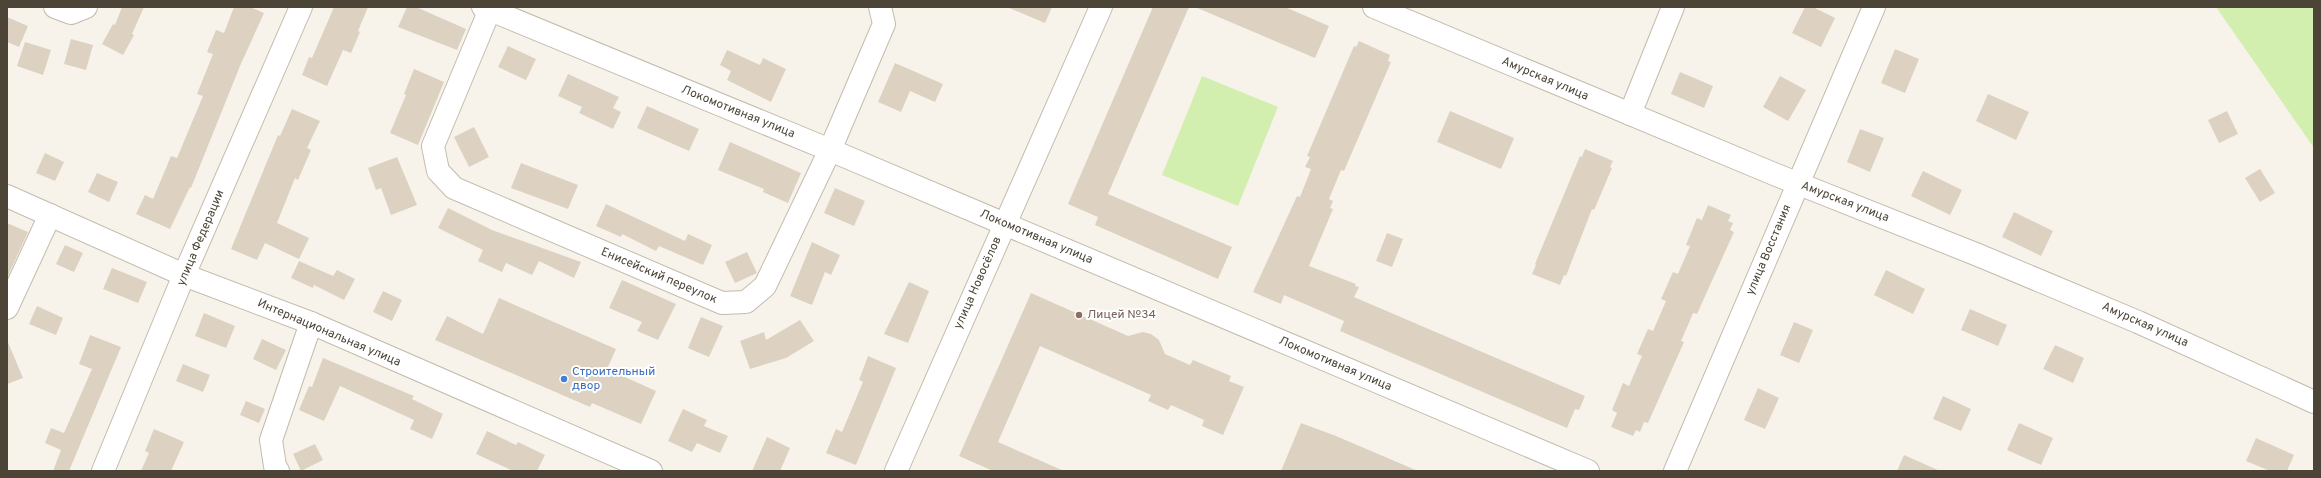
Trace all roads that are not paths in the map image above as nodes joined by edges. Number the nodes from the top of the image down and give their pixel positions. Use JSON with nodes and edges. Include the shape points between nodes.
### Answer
{"nodes":[{"id":1,"x":55,"y":7,"type":"edge"},
{"id":2,"x":86,"y":7,"type":"edge"},
{"id":3,"x":301,"y":7,"type":"edge"},
{"id":4,"x":880,"y":7,"type":"edge"},
{"id":5,"x":1101,"y":7,"type":"edge"},
{"id":6,"x":1374,"y":7,"type":"edge"},
{"id":7,"x":1673,"y":7,"type":"edge"},
{"id":8,"x":1874,"y":7,"type":"edge"},
{"id":9,"x":488,"y":8,"type":"edge"},
{"id":10,"x":1630,"y":114,"type":"junction"},
{"id":11,"x":830,"y":150,"type":"junction"},
{"id":12,"x":1797,"y":184,"type":"junction"},
{"id":13,"x":7,"y":196,"type":"edge"},
{"id":14,"x":50,"y":215,"type":"junction"},
{"id":15,"x":1004,"y":224,"type":"junction"},
{"id":16,"x":184,"y":274,"type":"junction"},
{"id":17,"x":7,"y":308,"type":"edge"},
{"id":18,"x":311,"y":323,"type":"junction"},
{"id":19,"x":2314,"y":402,"type":"edge"},
{"id":20,"x":103,"y":471,"type":"edge"},
{"id":21,"x":278,"y":471,"type":"edge"},
{"id":22,"x":651,"y":471,"type":"edge"},
{"id":23,"x":896,"y":471,"type":"edge"},
{"id":24,"x":1588,"y":471,"type":"edge"},
{"id":25,"x":1675,"y":471,"type":"edge"}],
"edges":[{"from":1,"to":2,"type":"street","via":[[71,13]]},
{"from":3,"to":16,"type":"street","name":"улица Федерации"},
{"from":4,"to":11,"type":"street","name":"Енисейский переулок","via":[[884,24]]},
{"from":5,"to":15,"type":"street","name":"улица Новосёлов"},
{"from":6,"to":10,"type":"street","name":"Амурская улица"},
{"from":7,"to":10,"type":"street"},
{"from":8,"to":12,"type":"street","name":"улица Восстания"},
{"from":9,"to":11,"type":"street","name":"Локомотивная улица"},
{"from":9,"to":11,"type":"street","name":"Енисейский переулок","via":[[433,146],[438,171],[454,188],[722,303],[746,302],[766,286]]},
{"from":10,"to":12,"type":"street","name":"Амурская улица"},
{"from":11,"to":15,"type":"street","name":"Локомотивная улица"},
{"from":12,"to":19,"type":"street","name":"Амурская улица","via":[[1978,255],[2138,322]]},
{"from":12,"to":25,"type":"street","name":"улица Восстания"},
{"from":13,"to":14,"type":"street","name":"Интернациональная улица"},
{"from":14,"to":16,"type":"street","name":"Интернациональная улица"},
{"from":14,"to":17,"type":"street"},
{"from":15,"to":23,"type":"street","name":"улица Новосёлов"},
{"from":15,"to":24,"type":"street","name":"Локомотивная улица"},
{"from":16,"to":18,"type":"street","name":"Интернациональная улица"},
{"from":16,"to":20,"type":"street","name":"улица Федерации"},
{"from":18,"to":21,"type":"street","via":[[271,440]]},
{"from":18,"to":22,"type":"street","name":"Интернациональная улица"}]}
